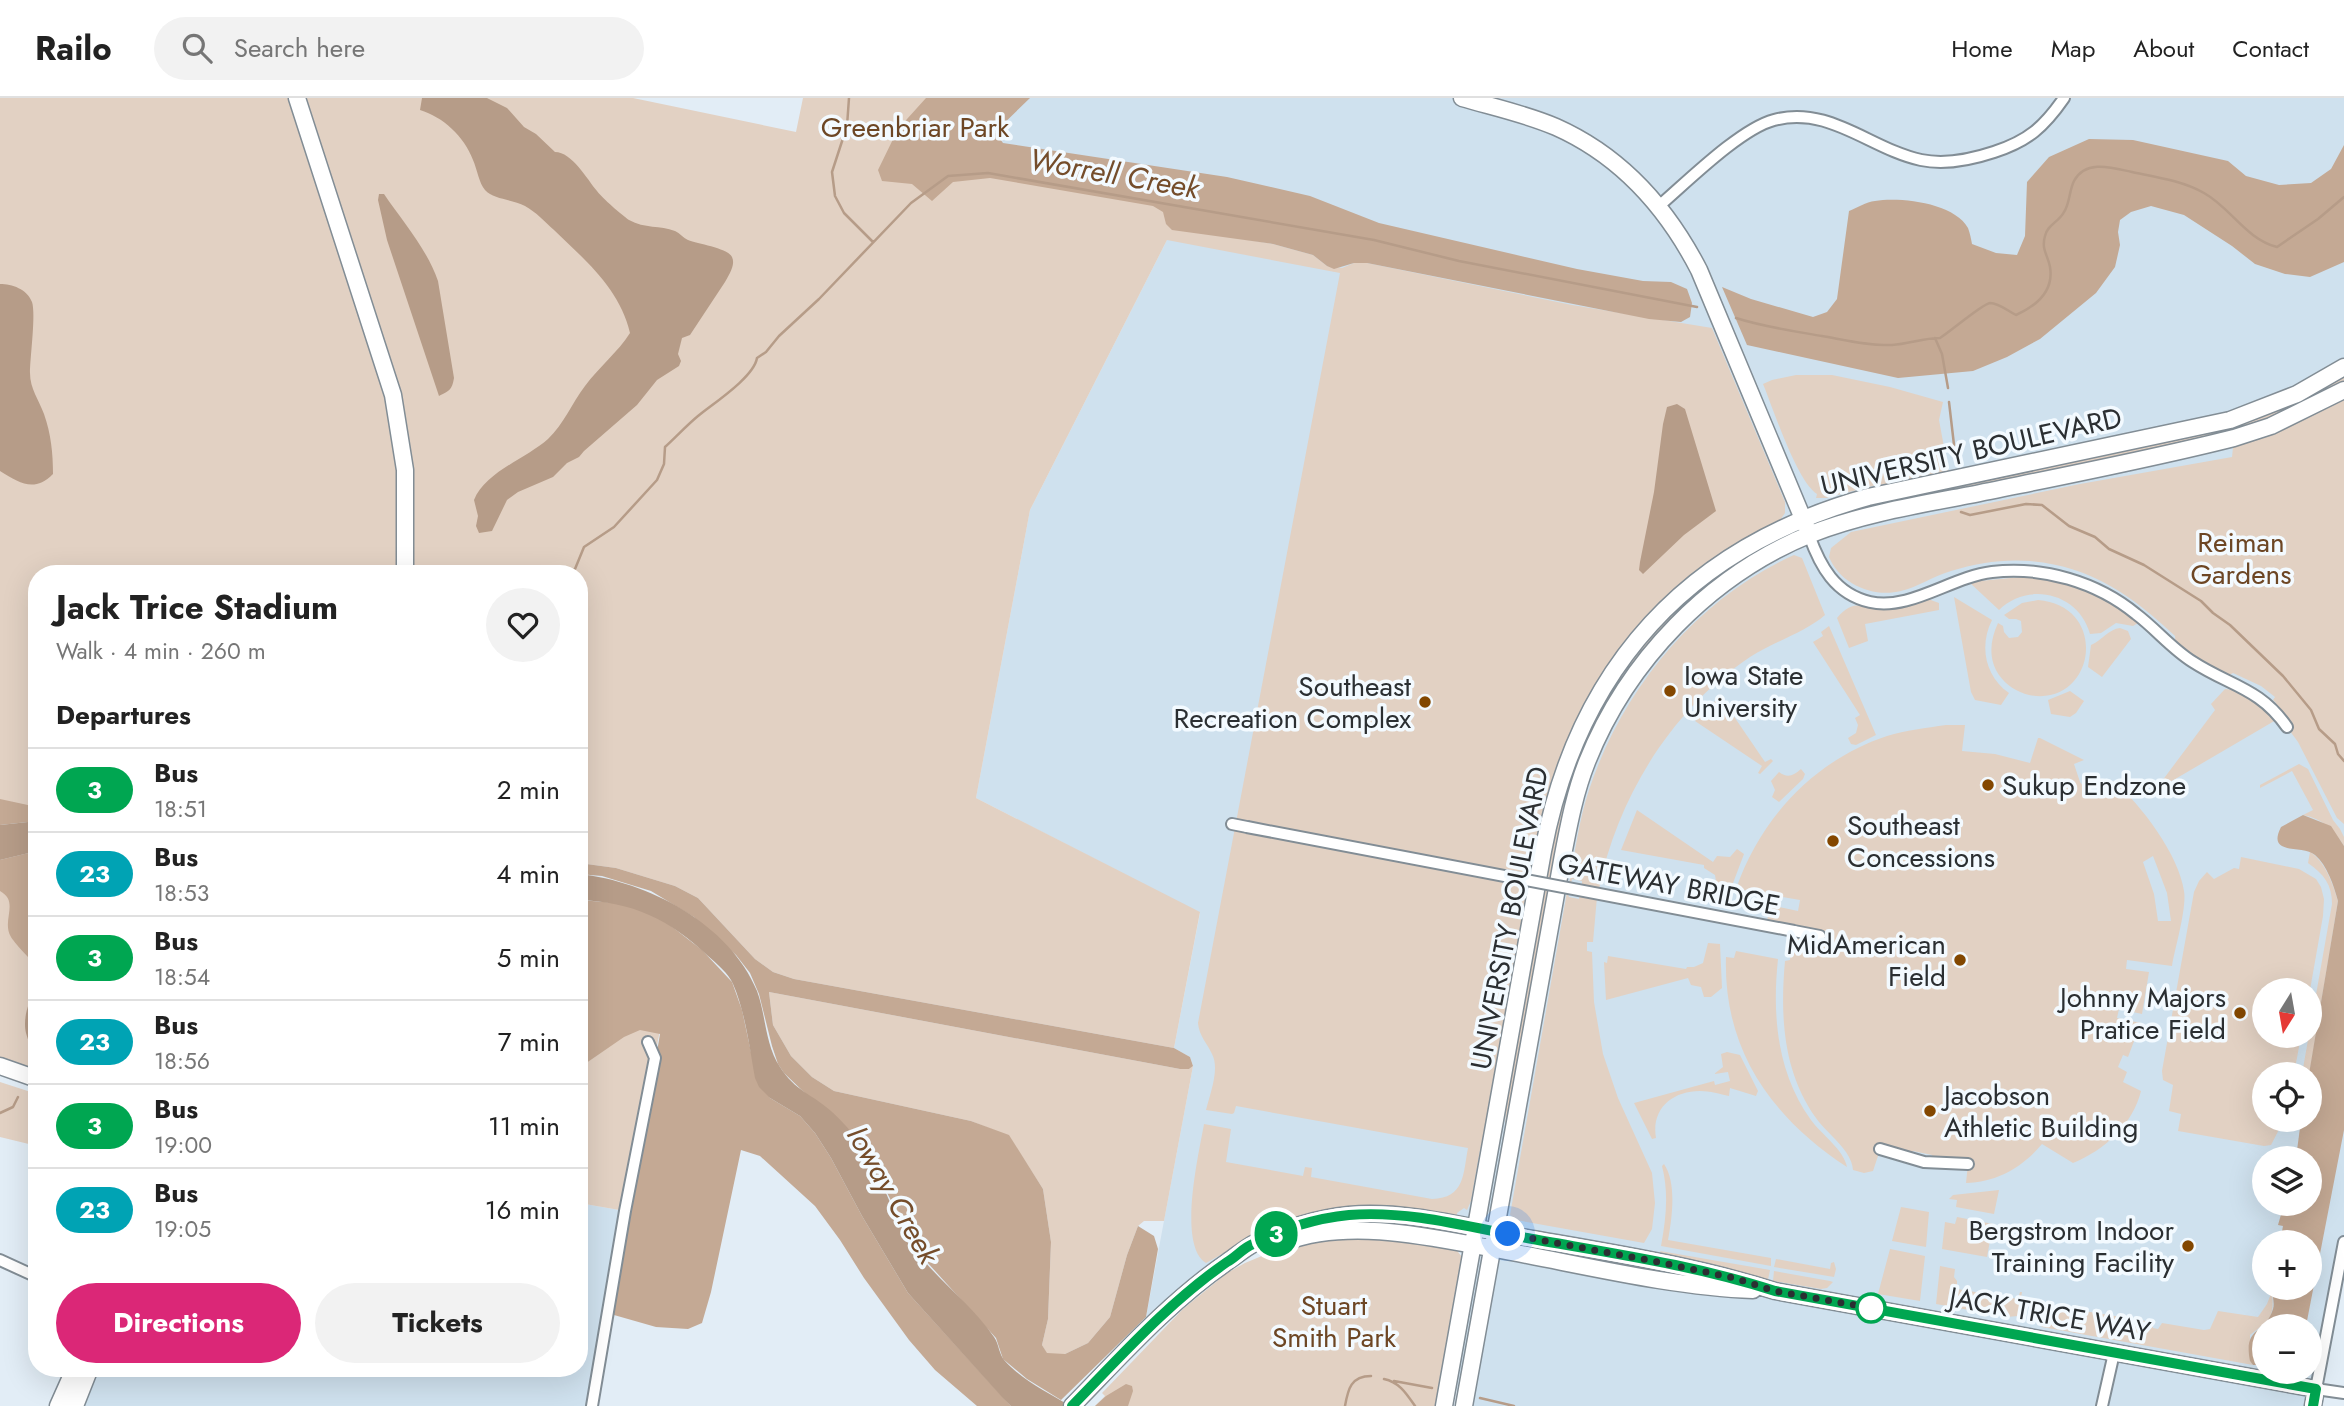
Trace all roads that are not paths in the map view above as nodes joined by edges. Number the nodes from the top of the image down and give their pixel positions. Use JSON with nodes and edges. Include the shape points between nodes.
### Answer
{"nodes":[{"id":1,"x":297,"y":98,"type":"edge"},
{"id":2,"x":1462,"y":98,"type":"edge"},
{"id":3,"x":2064,"y":98,"type":"edge"},
{"id":4,"x":1658,"y":206,"type":"junction"},
{"id":5,"x":2344,"y":367,"type":"edge"},
{"id":6,"x":2344,"y":390,"type":"edge"},
{"id":7,"x":1802,"y":518,"type":"junction"},
{"id":8,"x":1809,"y":535,"type":"junction"},
{"id":9,"x":405,"y":565,"type":"edge"},
{"id":10,"x":2287,"y":727,"type":"dead end"},
{"id":11,"x":1231,"y":824,"type":"dead end"},
{"id":12,"x":1820,"y":936,"type":"dead end"},
{"id":13,"x":648,"y":1042,"type":"dead end"},
{"id":14,"x":0,"y":1066,"type":"edge"},
{"id":15,"x":28,"y":1076,"type":"edge"},
{"id":16,"x":1880,"y":1149,"type":"dead end"},
{"id":17,"x":1968,"y":1164,"type":"dead end"},
{"id":18,"x":1474,"y":1236,"type":"junction"},
{"id":19,"x":1494,"y":1240,"type":"junction"},
{"id":20,"x":2344,"y":1242,"type":"edge"},
{"id":21,"x":0,"y":1260,"type":"edge"},
{"id":22,"x":28,"y":1273,"type":"edge"},
{"id":23,"x":2113,"y":1353,"type":"junction"},
{"id":24,"x":71,"y":1377,"type":"edge"},
{"id":25,"x":86,"y":1377,"type":"edge"},
{"id":26,"x":2316,"y":1389,"type":"junction"},
{"id":27,"x":2344,"y":1393,"type":"edge"},
{"id":28,"x":58,"y":1406,"type":"edge"},
{"id":29,"x":75,"y":1406,"type":"edge"},
{"id":30,"x":592,"y":1406,"type":"edge"},
{"id":31,"x":1072,"y":1406,"type":"edge"},
{"id":32,"x":1444,"y":1406,"type":"edge"},
{"id":33,"x":1464,"y":1406,"type":"edge"},
{"id":34,"x":2102,"y":1406,"type":"edge"},
{"id":35,"x":2313,"y":1406,"type":"edge"}],
"edges":[{"from":1,"to":9,"type":"main road","via":[[387,374],[401,435]]},
{"from":2,"to":4,"type":"main road","via":[[1555,127],[1587,144],[1617,164]]},
{"from":3,"to":4,"type":"street","via":[[2032,136],[1963,161],[1920,160],[1823,120],[1774,120],[1735,141]]},
{"from":4,"to":7,"type":"main road","via":[[1699,270]]},
{"from":5,"to":7,"type":"main road","name":"UNIVERSITY BOULEVARD","via":[[2296,394],[2230,420],[1868,497]]},
{"from":6,"to":8,"type":"main road","name":"UNIVERSITY BOULEVARD","via":[[2271,426],[2234,438],[1873,514]]},
{"from":7,"to":8,"type":"main road"},
{"from":7,"to":18,"type":"main road","name":"UNIVERSITY BOULEVARD","via":[[1704,575],[1648,625],[1618,664],[1580,730],[1549,823]]},
{"from":8,"to":10,"type":"street","via":[[1823,568],[1837,585],[1878,603],[1902,601],[1964,577],[1993,572],[2040,572],[2092,587],[2130,609],[2193,662],[2255,694]]},
{"from":8,"to":19,"type":"main road","name":"UNIVERSITY BOULEVARD","via":[[1755,563],[1690,612],[1635,674],[1597,739],[1569,823]]},
{"from":11,"to":12,"type":"street","name":"GATEWAY BRIDGE","bridge":true},
{"from":13,"to":30,"type":"street","via":[[655,1058]]},
{"from":14,"to":15,"type":"main road"},
{"from":16,"to":17,"type":"street","via":[[1924,1162]]},
{"from":18,"to":19,"type":"main road","name":"JACK TRICE WAY"},
{"from":18,"to":31,"type":"main road","name":"JACK TRICE WAY","via":[[1329,1233],[1289,1240],[1229,1261],[1188,1291]]},
{"from":18,"to":32,"type":"main road","name":"UNIVERSITY BOULEVARD"},
{"from":19,"to":23,"type":"main road","name":"JACK TRICE WAY","via":[[1689,1268],[1775,1291]]},
{"from":19,"to":33,"type":"main road","name":"UNIVERSITY BOULEVARD"},
{"from":20,"to":26,"type":"street"},
{"from":21,"to":22,"type":"street"},
{"from":23,"to":26,"type":"main road","name":"JACK TRICE WAY"},
{"from":23,"to":34,"type":"street"},
{"from":24,"to":28,"type":"main road"},
{"from":25,"to":29,"type":"main road"},
{"from":26,"to":27,"type":"street"},
{"from":26,"to":35,"type":"main road"}]}
